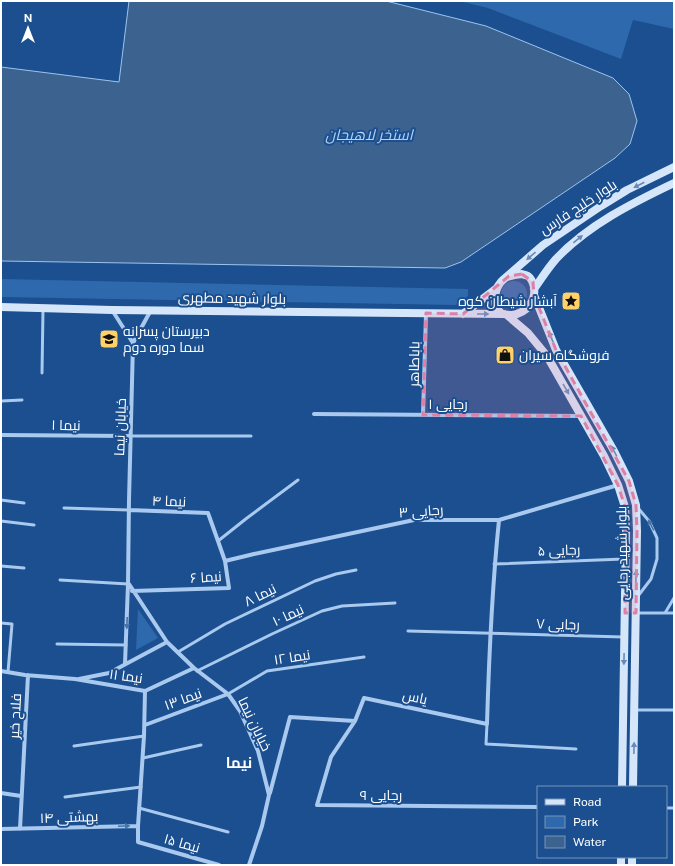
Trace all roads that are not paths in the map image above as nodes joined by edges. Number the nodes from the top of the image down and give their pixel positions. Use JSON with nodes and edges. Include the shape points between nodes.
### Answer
{"nodes":[{"id":1,"x":674,"y":167,"type":"edge"},
{"id":2,"x":674,"y":183,"type":"edge"},
{"id":3,"x":504,"y":279,"type":"junction"},
{"id":4,"x":497,"y":288,"type":"junction"},
{"id":5,"x":534,"y":292,"type":"junction"},
{"id":6,"x":1,"y":307,"type":"edge"},
{"id":7,"x":43,"y":308,"type":"junction"},
{"id":8,"x":112,"y":310,"type":"junction"},
{"id":9,"x":151,"y":310,"type":"junction"},
{"id":10,"x":426,"y":313,"type":"junction"},
{"id":11,"x":463,"y":314,"type":"junction"},
{"id":12,"x":506,"y":315,"type":"junction"},
{"id":13,"x":133,"y":343,"type":"junction"},
{"id":14,"x":42,"y":373,"type":"dead end"},
{"id":15,"x":1,"y":400,"type":"edge"},
{"id":16,"x":22,"y":400,"type":"dead end"},
{"id":17,"x":314,"y":414,"type":"dead end"},
{"id":18,"x":423,"y":415,"type":"junction"},
{"id":19,"x":581,"y":416,"type":"junction"},
{"id":20,"x":1,"y":435,"type":"edge"},
{"id":21,"x":130,"y":436,"type":"junction"},
{"id":22,"x":251,"y":436,"type":"dead end"},
{"id":23,"x":298,"y":480,"type":"dead end"},
{"id":24,"x":618,"y":485,"type":"junction"},
{"id":25,"x":1,"y":500,"type":"edge"},
{"id":26,"x":24,"y":503,"type":"dead end"},
{"id":27,"x":636,"y":505,"type":"junction"},
{"id":28,"x":64,"y":508,"type":"dead end"},
{"id":29,"x":129,"y":510,"type":"junction"},
{"id":30,"x":208,"y":513,"type":"joint"},
{"id":31,"x":499,"y":520,"type":"junction"},
{"id":32,"x":1,"y":521,"type":"edge"},
{"id":33,"x":34,"y":525,"type":"dead end"},
{"id":34,"x":218,"y":541,"type":"junction"},
{"id":35,"x":626,"y":558,"type":"junction"},
{"id":36,"x":225,"y":561,"type":"junction"},
{"id":37,"x":494,"y":564,"type":"junction"},
{"id":38,"x":1,"y":566,"type":"edge"},
{"id":39,"x":24,"y":568,"type":"dead end"},
{"id":40,"x":356,"y":570,"type":"dead end"},
{"id":41,"x":60,"y":580,"type":"dead end"},
{"id":42,"x":128,"y":584,"type":"junction"},
{"id":43,"x":132,"y":591,"type":"junction"},
{"id":44,"x":674,"y":598,"type":"edge"},
{"id":45,"x":636,"y":599,"type":"junction"},
{"id":46,"x":395,"y":603,"type":"dead end"},
{"id":47,"x":625,"y":612,"type":"junction"},
{"id":48,"x":636,"y":613,"type":"junction"},
{"id":49,"x":665,"y":613,"type":"junction"},
{"id":50,"x":674,"y":613,"type":"edge"},
{"id":51,"x":1,"y":623,"type":"edge"},
{"id":52,"x":408,"y":631,"type":"dead end"},
{"id":53,"x":490,"y":633,"type":"junction"},
{"id":54,"x":625,"y":637,"type":"junction"},
{"id":55,"x":167,"y":642,"type":"junction"},
{"id":56,"x":57,"y":644,"type":"dead end"},
{"id":57,"x":126,"y":645,"type":"junction"},
{"id":58,"x":178,"y":652,"type":"junction"},
{"id":59,"x":364,"y":657,"type":"dead end"},
{"id":60,"x":125,"y":664,"type":"junction"},
{"id":61,"x":196,"y":670,"type":"junction"},
{"id":62,"x":1,"y":671,"type":"edge"},
{"id":63,"x":8,"y":672,"type":"junction"},
{"id":64,"x":28,"y":675,"type":"junction"},
{"id":65,"x":75,"y":679,"type":"junction"},
{"id":66,"x":145,"y":691,"type":"junction"},
{"id":67,"x":228,"y":694,"type":"junction"},
{"id":68,"x":634,"y":710,"type":"junction"},
{"id":69,"x":674,"y":710,"type":"edge"},
{"id":70,"x":355,"y":722,"type":"junction"},
{"id":71,"x":487,"y":724,"type":"junction"},
{"id":72,"x":145,"y":725,"type":"junction"},
{"id":73,"x":144,"y":736,"type":"junction"},
{"id":74,"x":201,"y":745,"type":"dead end"},
{"id":75,"x":74,"y":746,"type":"dead end"},
{"id":76,"x":576,"y":749,"type":"dead end"},
{"id":77,"x":143,"y":758,"type":"junction"},
{"id":78,"x":622,"y":786,"type":"edge"},
{"id":79,"x":633,"y":786,"type":"edge"},
{"id":80,"x":141,"y":787,"type":"junction"},
{"id":81,"x":1,"y":793,"type":"edge"},
{"id":82,"x":269,"y":795,"type":"junction"},
{"id":83,"x":21,"y":796,"type":"junction"},
{"id":84,"x":65,"y":797,"type":"dead end"},
{"id":85,"x":537,"y":807,"type":"edge"},
{"id":86,"x":139,"y":808,"type":"junction"},
{"id":87,"x":138,"y":826,"type":"junction"},
{"id":88,"x":1,"y":829,"type":"edge"},
{"id":89,"x":20,"y":829,"type":"junction"},
{"id":90,"x":228,"y":832,"type":"dead end"},
{"id":91,"x":219,"y":865,"type":"edge"},
{"id":92,"x":249,"y":865,"type":"edge"}],
"edges":[{"from":1,"to":3,"type":"main road","name":"بلوار خلیج فارس","one_way":true,"via":[[601,206],[543,245]]},
{"from":5,"to":2,"type":"main road","name":"بلوار خلیج فارس","one_way":true,"via":[[555,260],[578,238],[634,202]]},
{"from":3,"to":4,"type":"main road"},
{"from":3,"to":5,"type":"main road","via":[[522,274],[529,276],[533,282]]},
{"from":4,"to":11,"type":"main road"},
{"from":4,"to":12,"type":"main road","via":[[497,307]]},
{"from":5,"to":12,"type":"main road","via":[[530,306],[514,315]]},
{"from":27,"to":5,"type":"main road","name":"بلوار شهید رجایی","one_way":true,"via":[[629,481],[614,451],[556,350]]},
{"from":6,"to":7,"type":"main road","name":"بلوار شهید مطهری"},
{"from":7,"to":8,"type":"main road","name":"بلوار شهید مطهری"},
{"from":7,"to":14,"type":"lane"},
{"from":8,"to":9,"type":"main road","name":"بلوار شهید مطهری"},
{"from":8,"to":13,"type":"street"},
{"from":9,"to":10,"type":"main road","name":"بلوار شهید مطهری"},
{"from":9,"to":13,"type":"street","name":"خیابان نیما"},
{"from":10,"to":11,"type":"main road","name":"بلوار شهید مطهری"},
{"from":10,"to":18,"type":"street","name":"باباطاهر"},
{"from":11,"to":12,"type":"main road","name":"بلوار شهید مطهری","one_way":true},
{"from":12,"to":19,"type":"main road","name":"بلوار شهید رجایی","one_way":true,"via":[[528,333],[547,356]]},
{"from":13,"to":21,"type":"street","name":"خیابان نیما"},
{"from":15,"to":16,"type":"lane"},
{"from":17,"to":18,"type":"street","name":"رجایی ۱"},
{"from":18,"to":19,"type":"street","name":"رجایی ۱"},
{"from":19,"to":24,"type":"main road","name":"بلوار شهید رجایی"},
{"from":20,"to":21,"type":"street","name":"نیما ۱"},
{"from":21,"to":22,"type":"lane"},
{"from":21,"to":29,"type":"street","name":"خیابان نیما"},
{"from":23,"to":34,"type":"lane"},
{"from":24,"to":31,"type":"street","name":"رجایی ۳"},
{"from":24,"to":35,"type":"main road","name":"بلوار شهید رجایی","via":[[625,507]]},
{"from":25,"to":26,"type":"lane"},
{"from":45,"to":27,"type":"main road","name":"بلوار شهید رجایی","one_way":true},
{"from":45,"to":27,"type":"lane","one_way":true,"via":[[651,579],[657,559],[657,538]]},
{"from":28,"to":29,"type":"lane"},
{"from":29,"to":30,"type":"street","name":"نیما ۴"},
{"from":29,"to":42,"type":"street","name":"خیابان نیما"},
{"from":30,"to":34,"type":"street","name":"نیما ۶"},
{"from":31,"to":36,"type":"street","name":"رجایی ۳","via":[[414,520]]},
{"from":31,"to":37,"type":"street"},
{"from":32,"to":33,"type":"lane"},
{"from":34,"to":36,"type":"street","name":"نیما ۶"},
{"from":35,"to":37,"type":"lane","name":"رجایی ۵"},
{"from":35,"to":47,"type":"main road","name":"بلوار شهید رجایی"},
{"from":36,"to":43,"type":"street","name":"نیما ۶","via":[[229,588]]},
{"from":37,"to":53,"type":"street"},
{"from":38,"to":39,"type":"lane"},
{"from":40,"to":58,"type":"lane","name":"نیما ۸","via":[[315,581],[225,624]]},
{"from":41,"to":42,"type":"lane"},
{"from":42,"to":43,"type":"street","name":"خیابان نیما"},
{"from":42,"to":57,"type":"street","name":"خیابان نیما","one_way":true},
{"from":43,"to":55,"type":"street","name":"خیابان نیما"},
{"from":44,"to":49,"type":"lane"},
{"from":45,"to":48,"type":"main road","name":"بلوار شهید رجایی"},
{"from":46,"to":61,"type":"lane","name":"نیما ۱۰","via":[[342,606],[322,611]]},
{"from":47,"to":48,"type":"main road"},
{"from":47,"to":54,"type":"main road","name":"بلوار شهید رجایی"},
{"from":48,"to":49,"type":"lane"},
{"from":48,"to":68,"type":"main road","name":"بلوار شهید رجایی"},
{"from":49,"to":50,"type":"lane"},
{"from":51,"to":63,"type":"lane","via":[[12,624]]},
{"from":52,"to":53,"type":"lane","name":"رجایی ۷"},
{"from":53,"to":54,"type":"lane","name":"رجایی ۷"},
{"from":53,"to":71,"type":"street"},
{"from":54,"to":78,"type":"main road","name":"بلوار شهید رجایی","one_way":true},
{"from":55,"to":58,"type":"street","name":"خیابان نیما"},
{"from":55,"to":60,"type":"street"},
{"from":56,"to":57,"type":"lane"},
{"from":57,"to":60,"type":"street","name":"خیابان نیما"},
{"from":58,"to":61,"type":"street","name":"خیابان نیما"},
{"from":59,"to":67,"type":"lane","name":"نیما ۱۲","via":[[267,672]]},
{"from":60,"to":65,"type":"street","via":[[109,673]]},
{"from":61,"to":66,"type":"street","name":"نیما ۱۱"},
{"from":61,"to":67,"type":"street","name":"خیابان نیما"},
{"from":62,"to":63,"type":"street"},
{"from":63,"to":64,"type":"street"},
{"from":64,"to":65,"type":"street"},
{"from":64,"to":83,"type":"street","name":"فلاح خیر"},
{"from":65,"to":66,"type":"street","name":"نیما ۱۱"},
{"from":66,"to":72,"type":"street"},
{"from":67,"to":72,"type":"street","name":"نیما ۱۳"},
{"from":67,"to":82,"type":"street","name":"خیابان نیما","via":[[240,712],[258,751]]},
{"from":68,"to":69,"type":"lane"},
{"from":79,"to":68,"type":"main road","name":"بلوار شهید رجایی","one_way":true},
{"from":70,"to":71,"type":"street","name":"یاس","via":[[364,698]]},
{"from":70,"to":82,"type":"street","via":[[290,717]]},
{"from":70,"to":85,"type":"street","name":"رجایی ۹","via":[[331,756],[317,806]]},
{"from":71,"to":76,"type":"lane","via":[[486,744]]},
{"from":72,"to":73,"type":"street"},
{"from":73,"to":75,"type":"lane"},
{"from":73,"to":77,"type":"street"},
{"from":74,"to":77,"type":"lane"},
{"from":77,"to":80,"type":"street"},
{"from":80,"to":84,"type":"lane"},
{"from":80,"to":86,"type":"street"},
{"from":81,"to":83,"type":"street"},
{"from":82,"to":92,"type":"street","name":"خیابان نیما"},
{"from":83,"to":89,"type":"street","name":"فلاح خیر"},
{"from":86,"to":87,"type":"street"},
{"from":86,"to":90,"type":"lane"},
{"from":89,"to":87,"type":"street","name":"بهشتی ۱۴","one_way":true},
{"from":87,"to":91,"type":"street","name":"نیما ۱۵","via":[[138,842]]},
{"from":88,"to":89,"type":"street","name":"بهشتی ۱۴"}]}
